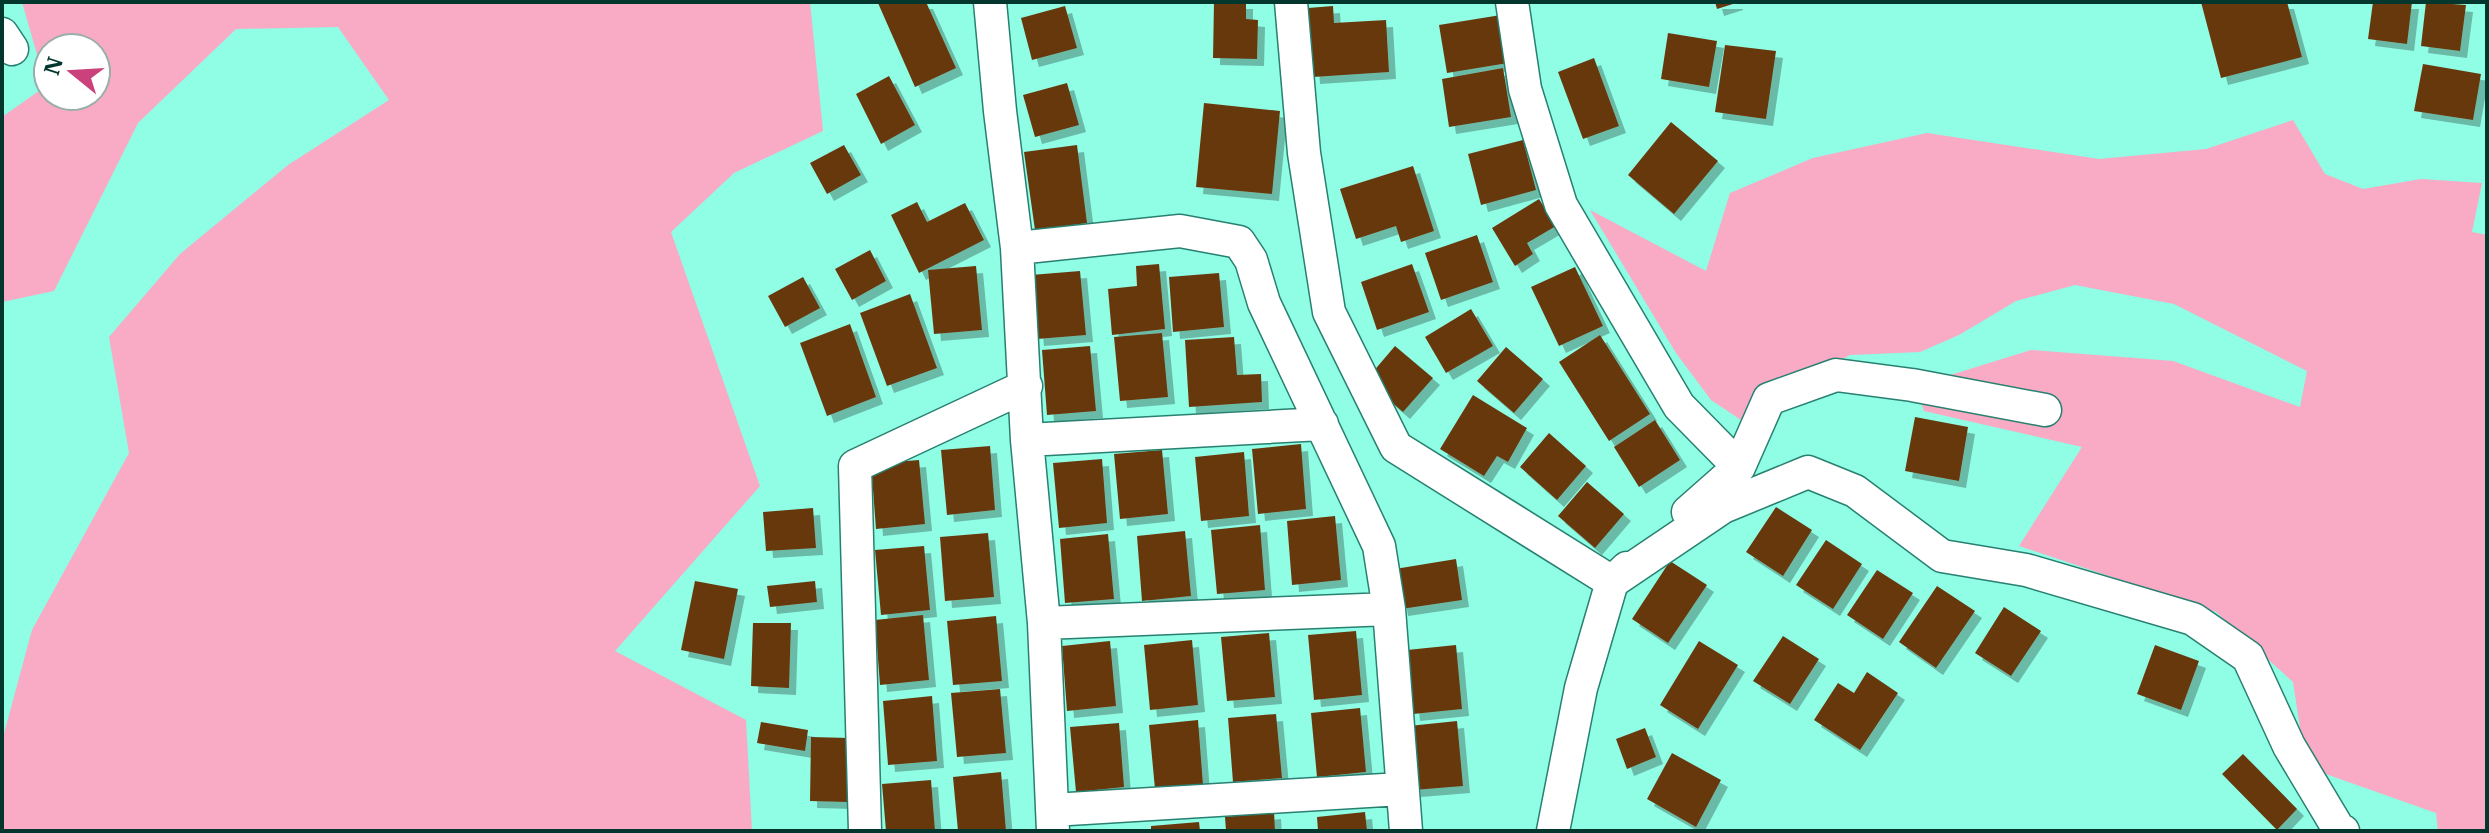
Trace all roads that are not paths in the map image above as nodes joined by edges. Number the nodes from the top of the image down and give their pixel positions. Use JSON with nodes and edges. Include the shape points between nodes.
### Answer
{"nodes":[{"id":1,"x":990,"y":2,"type":"edge"},
{"id":2,"x":1291,"y":2,"type":"edge"},
{"id":3,"x":1512,"y":2,"type":"edge"},
{"id":4,"x":1017,"y":248,"type":"junction"},
{"id":5,"x":1026,"y":386,"type":"junction"},
{"id":6,"x":2045,"y":410,"type":"dead end"},
{"id":7,"x":1322,"y":424,"type":"junction"},
{"id":8,"x":1027,"y":440,"type":"junction"},
{"id":9,"x":1739,"y":467,"type":"junction"},
{"id":10,"x":1612,"y":582,"type":"junction"},
{"id":11,"x":1389,"y":609,"type":"junction"},
{"id":12,"x":1044,"y":623,"type":"junction"},
{"id":13,"x":1401,"y":789,"type":"junction"},
{"id":14,"x":1052,"y":820,"type":"edge"},
{"id":15,"x":865,"y":831,"type":"edge"},
{"id":16,"x":1406,"y":831,"type":"edge"},
{"id":17,"x":1553,"y":831,"type":"edge"},
{"id":18,"x":2343,"y":831,"type":"edge"}],
"edges":[{"from":1,"to":4,"type":"street"},
{"from":2,"to":10,"type":"street","via":[[1304,153],[1329,312],[1396,447]]},
{"from":3,"to":9,"type":"street","via":[[1525,89],[1561,205],[1679,406]]},
{"from":4,"to":5,"type":"street"},
{"from":4,"to":7,"type":"street","via":[[1180,231],[1239,242]]},
{"from":5,"to":8,"type":"street"},
{"from":5,"to":15,"type":"street","via":[[855,466]]},
{"from":6,"to":9,"type":"street","via":[[1836,375],[1769,399]]},
{"from":7,"to":8,"type":"street"},
{"from":7,"to":11,"type":"street","via":[[1379,546]]},
{"from":8,"to":12,"type":"street"},
{"from":9,"to":10,"type":"street"},
{"from":10,"to":17,"type":"street","via":[[1581,688]]},
{"from":10,"to":18,"type":"street","via":[[1723,507],[1808,472],[1855,491],[1942,556],[2026,570],[2193,619],[2248,657],[2289,746]]},
{"from":11,"to":12,"type":"street"},
{"from":11,"to":13,"type":"street"},
{"from":12,"to":14,"type":"street"},
{"from":13,"to":14,"type":"street"},
{"from":13,"to":16,"type":"street"}]}
